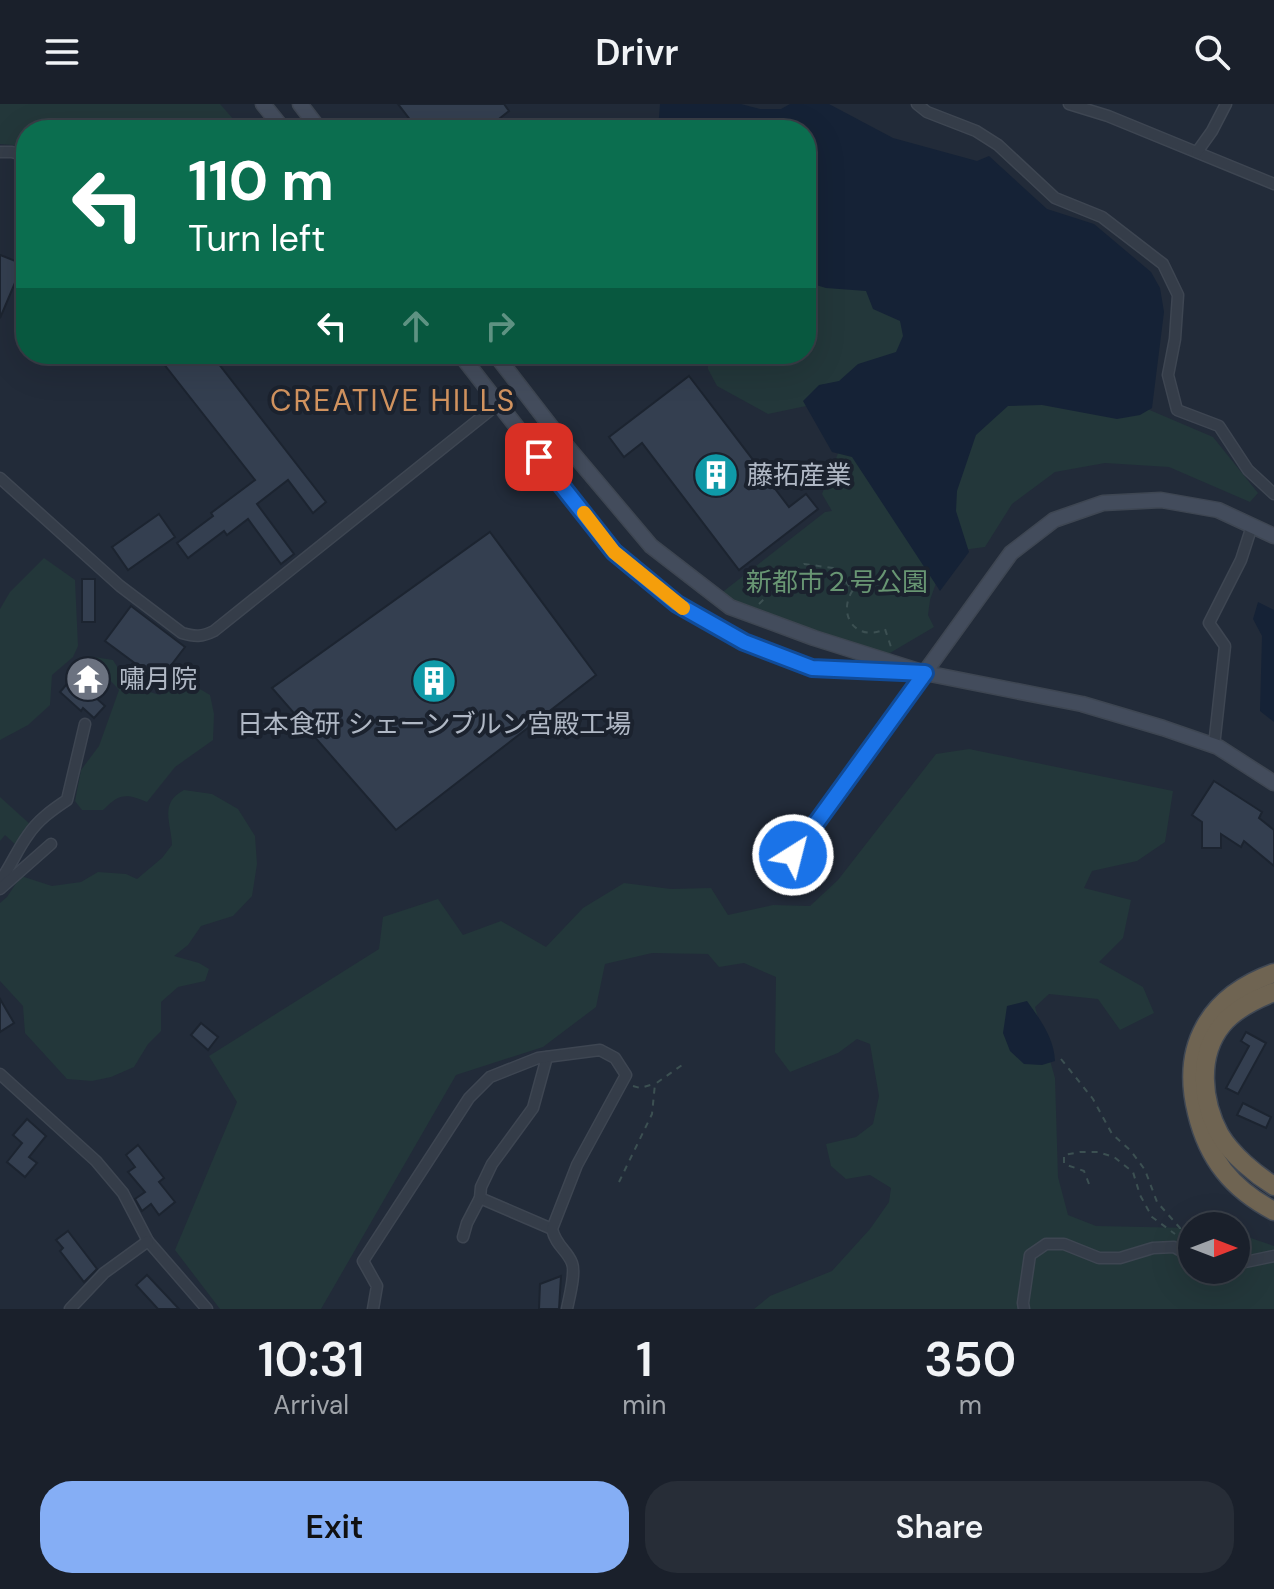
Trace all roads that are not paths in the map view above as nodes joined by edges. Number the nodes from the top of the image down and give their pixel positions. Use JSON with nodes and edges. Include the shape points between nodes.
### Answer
{"nodes":[{"id":1,"x":263,"y":104,"type":"edge"},
{"id":2,"x":300,"y":104,"type":"edge"},
{"id":3,"x":917,"y":104,"type":"edge"},
{"id":4,"x":1069,"y":104,"type":"edge"},
{"id":5,"x":1226,"y":104,"type":"edge"},
{"id":6,"x":276,"y":120,"type":"edge"},
{"id":7,"x":312,"y":120,"type":"edge"},
{"id":8,"x":1197,"y":152,"type":"junction"},
{"id":9,"x":1274,"y":184,"type":"edge"},
{"id":10,"x":468,"y":364,"type":"edge"},
{"id":11,"x":503,"y":364,"type":"edge"},
{"id":12,"x":498,"y":404,"type":"junction"},
{"id":13,"x":0,"y":478,"type":"edge"},
{"id":14,"x":1274,"y":494,"type":"edge"},
{"id":15,"x":1252,"y":526,"type":"junction"},
{"id":16,"x":1274,"y":536,"type":"edge"},
{"id":17,"x":925,"y":673,"type":"junction"},
{"id":18,"x":85,"y":724,"type":"dead end"},
{"id":19,"x":1214,"y":746,"type":"junction"},
{"id":20,"x":1274,"y":783,"type":"edge"},
{"id":21,"x":51,"y":844,"type":"dead end"},
{"id":22,"x":793,"y":855,"type":"dead end"},
{"id":23,"x":0,"y":881,"type":"edge"},
{"id":24,"x":0,"y":889,"type":"edge"},
{"id":25,"x":1274,"y":973,"type":"edge"},
{"id":26,"x":1274,"y":992,"type":"edge"},
{"id":27,"x":547,"y":1057,"type":"junction"},
{"id":28,"x":0,"y":1074,"type":"edge"},
{"id":29,"x":1274,"y":1186,"type":"edge"},
{"id":30,"x":480,"y":1198,"type":"junction"},
{"id":31,"x":1274,"y":1211,"type":"edge"},
{"id":32,"x":552,"y":1229,"type":"junction"},
{"id":33,"x":463,"y":1237,"type":"dead end"},
{"id":34,"x":148,"y":1241,"type":"junction"},
{"id":35,"x":1178,"y":1250,"type":"edge"},
{"id":36,"x":1274,"y":1256,"type":"edge"},
{"id":37,"x":1250,"y":1261,"type":"edge"},
{"id":38,"x":70,"y":1309,"type":"edge"},
{"id":39,"x":207,"y":1309,"type":"edge"},
{"id":40,"x":373,"y":1309,"type":"edge"},
{"id":41,"x":567,"y":1309,"type":"edge"},
{"id":42,"x":1024,"y":1309,"type":"edge"}],
"edges":[{"from":1,"to":6,"type":"street"},
{"from":2,"to":7,"type":"street"},
{"from":3,"to":14,"type":"street","via":[[998,145],[1055,198],[1102,217],[1163,264],[1178,295],[1168,375],[1177,410],[1219,426],[1248,470]]},
{"from":4,"to":8,"type":"street"},
{"from":5,"to":8,"type":"street"},
{"from":8,"to":9,"type":"street"},
{"from":10,"to":12,"type":"street"},
{"from":11,"to":17,"type":"street","via":[[651,546],[730,607]]},
{"from":12,"to":13,"type":"street","via":[[203,637],[182,633],[133,595]]},
{"from":12,"to":17,"type":"street","via":[[614,552],[677,604],[744,642],[812,668]]},
{"from":15,"to":16,"type":"street"},
{"from":15,"to":17,"type":"street","via":[[1218,510],[1161,500],[1103,503],[1054,520],[1011,553]]},
{"from":15,"to":19,"type":"street","via":[[1209,623],[1225,646]]},
{"from":17,"to":19,"type":"street","via":[[1082,704]]},
{"from":17,"to":22,"type":"street"},
{"from":18,"to":23,"type":"street","via":[[67,800],[27,836]]},
{"from":19,"to":20,"type":"street"},
{"from":21,"to":24,"type":"street"},
{"from":25,"to":31,"type":"highway","via":[[1239,989],[1211,1016],[1191,1070],[1199,1122],[1220,1167],[1235,1185]]},
{"from":26,"to":29,"type":"highway","via":[[1223,1023],[1208,1053],[1204,1090],[1221,1137]]},
{"from":27,"to":30,"type":"street","via":[[533,1108],[492,1164]]},
{"from":27,"to":32,"type":"street","via":[[600,1050],[615,1058],[626,1075],[577,1165]]},
{"from":27,"to":40,"type":"street","via":[[490,1077],[469,1098],[363,1261],[377,1286]]},
{"from":28,"to":34,"type":"street","via":[[96,1161],[123,1193]]},
{"from":30,"to":32,"type":"street"},
{"from":30,"to":33,"type":"street"},
{"from":32,"to":41,"type":"street","via":[[572,1262]]},
{"from":34,"to":38,"type":"street","via":[[104,1273]]},
{"from":34,"to":39,"type":"street"},
{"from":35,"to":42,"type":"street","via":[[1153,1248],[1099,1258],[1064,1244],[1046,1244],[1030,1255]]},
{"from":36,"to":37,"type":"street"}]}
